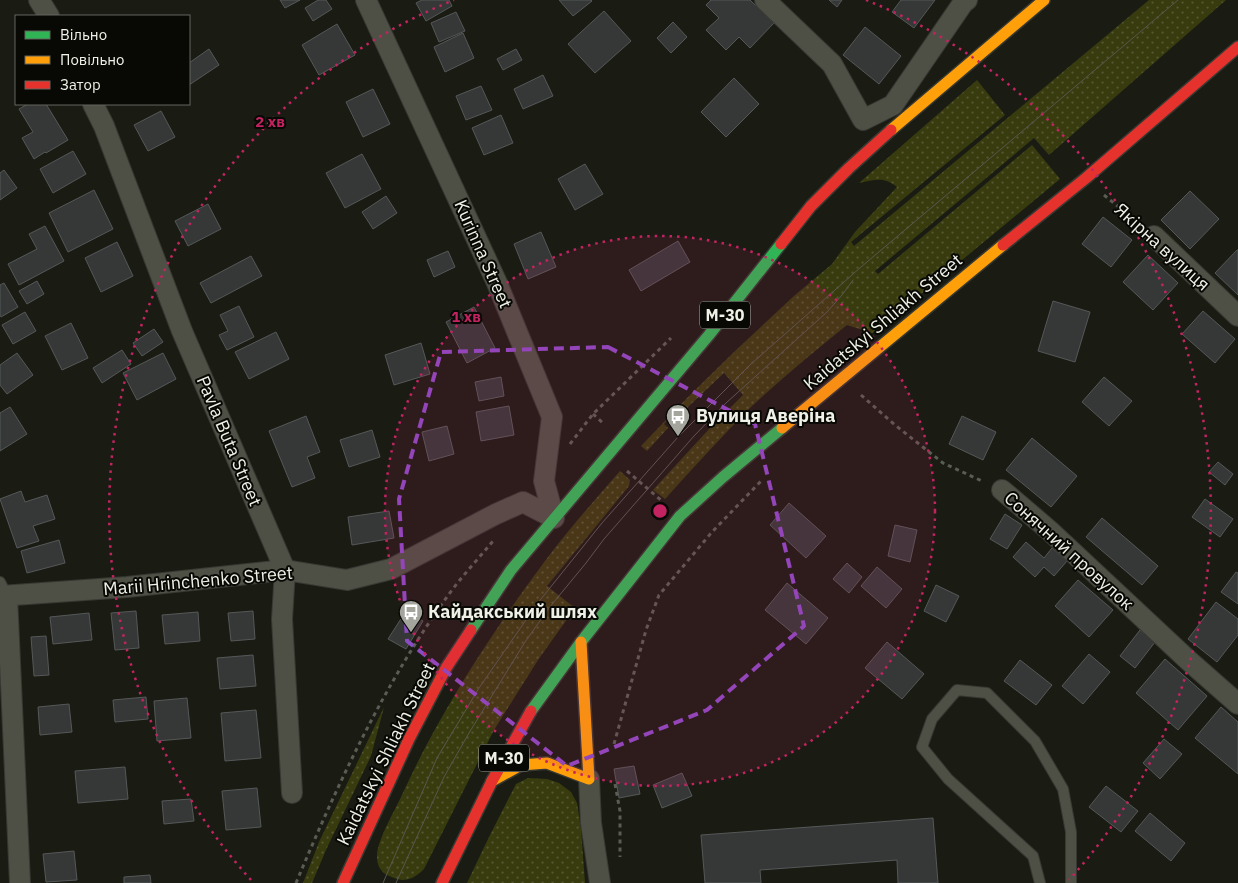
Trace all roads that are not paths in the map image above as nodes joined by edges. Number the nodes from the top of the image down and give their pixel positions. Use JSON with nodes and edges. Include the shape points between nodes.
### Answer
{"nodes":[{"id":1,"x":39,"y":0,"type":"edge"},
{"id":2,"x":366,"y":0,"type":"edge"},
{"id":3,"x":765,"y":0,"type":"edge"},
{"id":4,"x":967,"y":0,"type":"edge"},
{"id":5,"x":1044,"y":0,"type":"edge"},
{"id":6,"x":48,"y":15,"type":"edge"},
{"id":7,"x":1238,"y":47,"type":"edge"},
{"id":8,"x":94,"y":105,"type":"edge"},
{"id":9,"x":872,"y":129,"type":"junction"},
{"id":10,"x":1154,"y":236,"type":"road end"},
{"id":11,"x":1238,"y":316,"type":"edge"},
{"id":12,"x":1002,"y":490,"type":"road end"},
{"id":13,"x":554,"y":518,"type":"junction"},
{"id":14,"x":285,"y":570,"type":"junction"},
{"id":15,"x":2,"y":591,"type":"edge"},
{"id":16,"x":581,"y":642,"type":"junction"},
{"id":17,"x":1238,"y":704,"type":"edge"},
{"id":18,"x":589,"y":779,"type":"junction"},
{"id":19,"x":492,"y":781,"type":"junction"},
{"id":20,"x":292,"y":793,"type":"dead end"},
{"id":21,"x":347,"y":882,"type":"edge"},
{"id":22,"x":20,"y":883,"type":"edge"},
{"id":23,"x":442,"y":883,"type":"edge"},
{"id":24,"x":600,"y":883,"type":"edge"},
{"id":25,"x":1040,"y":883,"type":"edge"},
{"id":26,"x":1071,"y":883,"type":"edge"}],
"edges":[{"from":1,"to":6,"type":"street"},
{"from":2,"to":13,"type":"street","name":"Kurinna Street","via":[[498,283],[552,417],[544,481]]},
{"from":3,"to":9,"type":"street","via":[[832,64]]},
{"from":4,"to":9,"type":"street"},
{"from":5,"to":9,"type":"highway","name":"Kaidatskyi Shliakh Street","number":"М-30"},
{"from":7,"to":16,"type":"highway","name":"Kaidatskyi Shliakh Street","number":"М-30","via":[[680,516]]},
{"from":8,"to":14,"type":"street","name":"Pavla Buta Street","via":[[182,331]]},
{"from":9,"to":13,"type":"highway","name":"Kaidatskyi Shliakh Street","number":"М-30","via":[[849,168],[811,206],[709,335]]},
{"from":10,"to":11,"type":"street","name":"Якірна вулиця"},
{"from":12,"to":17,"type":"street","name":"Сонячний провулок"},
{"from":13,"to":14,"type":"street","name":"Marii Hrinchenko Street","via":[[523,502],[391,569],[347,580]]},
{"from":13,"to":21,"type":"highway","name":"Kaidatskyi Shliakh Street","number":"М-30","via":[[511,570],[446,668],[409,739]]},
{"from":14,"to":15,"type":"street","name":"Marii Hrinchenko Street","via":[[127,587]]},
{"from":14,"to":20,"type":"street","name":"Pavla Buta Street","via":[[282,619]]},
{"from":15,"to":22,"type":"street"},
{"from":16,"to":18,"type":"highway"},
{"from":16,"to":19,"type":"highway","name":"Kaidatskyi Shliakh Street","number":"М-30","via":[[529,714]]},
{"from":18,"to":19,"type":"highway","via":[[547,764],[521,765]]},
{"from":18,"to":24,"type":"street","via":[[590,823]]},
{"from":19,"to":23,"type":"highway","name":"Kaidatskyi Shliakh Street","number":"М-30"},
{"from":25,"to":26,"type":"lane","via":[[1033,856],[948,779],[922,747],[932,719],[957,690],[987,693],[1035,741],[1064,789],[1071,832]]}]}
